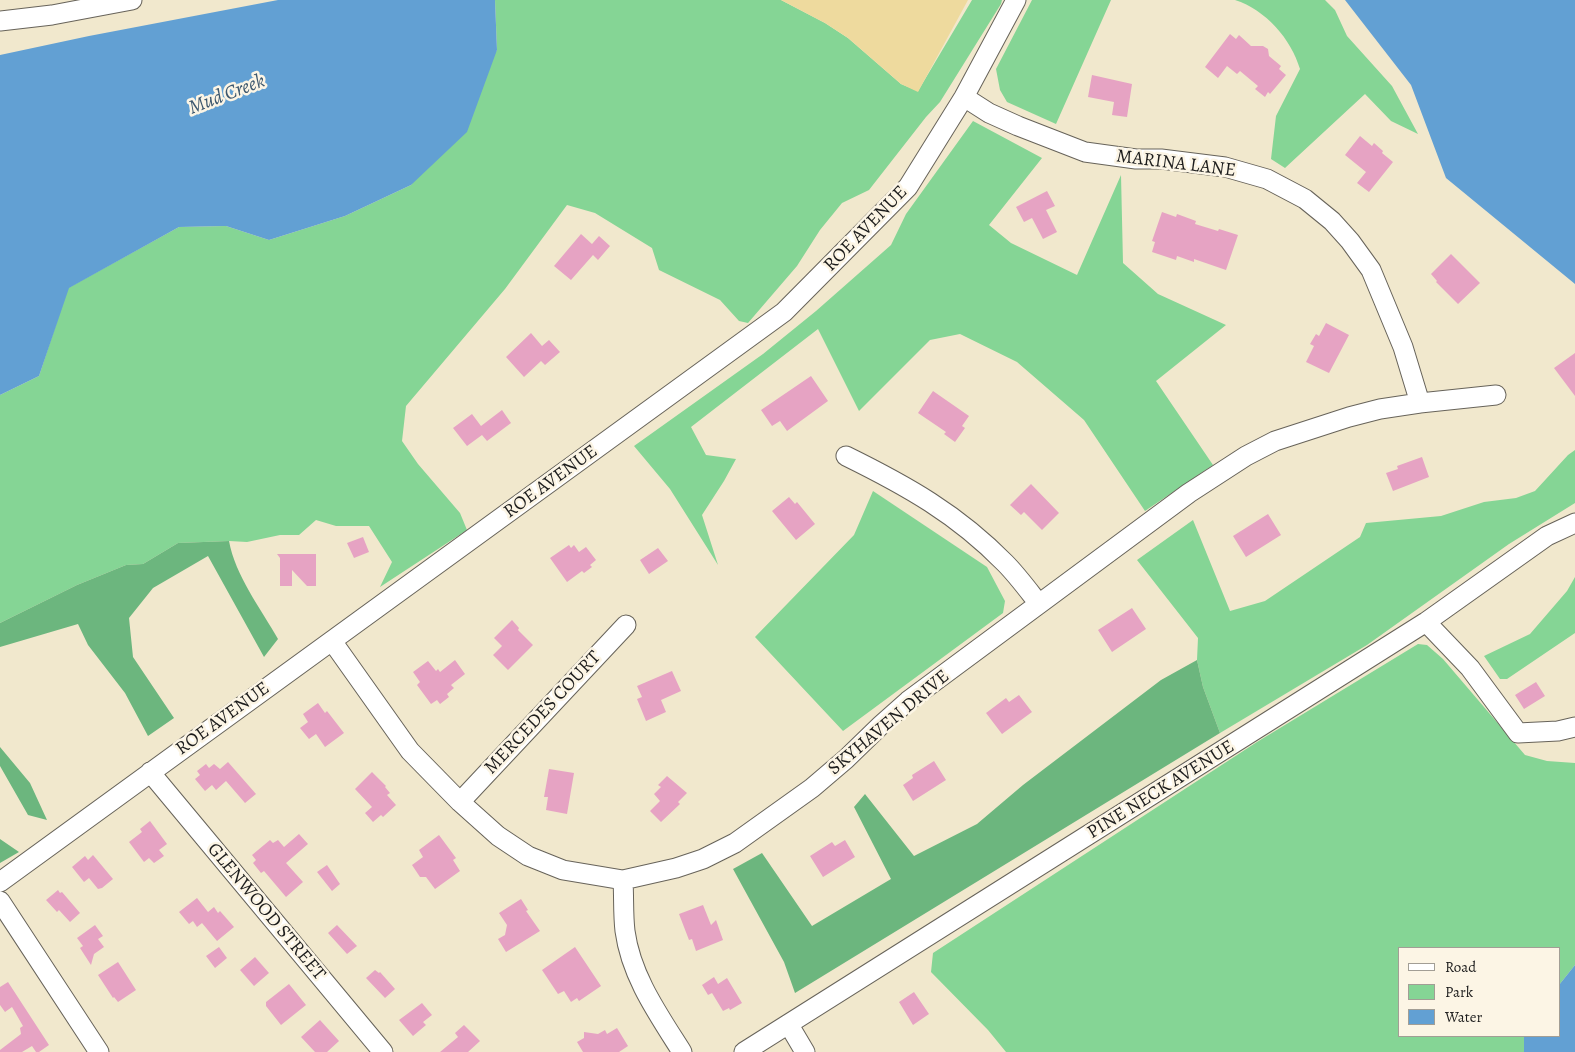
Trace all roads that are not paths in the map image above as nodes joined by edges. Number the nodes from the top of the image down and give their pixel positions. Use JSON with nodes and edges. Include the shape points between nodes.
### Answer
{"nodes":[{"id":1,"x":132,"y":0,"type":"edge"},
{"id":2,"x":1016,"y":0,"type":"edge"},
{"id":3,"x":50,"y":8,"type":"edge"},
{"id":4,"x":0,"y":21,"type":"edge"},
{"id":5,"x":964,"y":97,"type":"junction"},
{"id":6,"x":1496,"y":395,"type":"dead end"},
{"id":7,"x":1420,"y":403,"type":"junction"},
{"id":8,"x":846,"y":456,"type":"dead end"},
{"id":9,"x":1575,"y":523,"type":"edge"},
{"id":10,"x":1039,"y":604,"type":"junction"},
{"id":11,"x":1426,"y":622,"type":"junction"},
{"id":12,"x":626,"y":625,"type":"dead end"},
{"id":13,"x":332,"y":641,"type":"junction"},
{"id":14,"x":1575,"y":727,"type":"edge"},
{"id":15,"x":150,"y":772,"type":"junction"},
{"id":16,"x":460,"y":802,"type":"junction"},
{"id":17,"x":623,"y":880,"type":"junction"},
{"id":18,"x":0,"y":882,"type":"edge"},
{"id":19,"x":0,"y":901,"type":"edge"},
{"id":20,"x":789,"y":1026,"type":"junction"},
{"id":21,"x":99,"y":1052,"type":"edge"},
{"id":22,"x":383,"y":1052,"type":"edge"},
{"id":23,"x":682,"y":1052,"type":"edge"},
{"id":24,"x":744,"y":1052,"type":"edge"},
{"id":25,"x":806,"y":1052,"type":"edge"}],
"edges":[{"from":1,"to":3,"type":"street"},
{"from":2,"to":5,"type":"street","name":"ROE AVENUE"},
{"from":3,"to":4,"type":"street"},
{"from":5,"to":7,"type":"street","name":"MARINA LANE","via":[[988,113],[1085,152],[1225,167],[1267,179],[1305,199],[1350,241],[1371,270],[1403,347]]},
{"from":5,"to":13,"type":"street","name":"ROE AVENUE","via":[[908,187],[784,312]]},
{"from":6,"to":7,"type":"street","name":"SKYHAVEN DRIVE"},
{"from":7,"to":10,"type":"street","name":"SKYHAVEN DRIVE","via":[[1349,417],[1275,441],[1246,456],[1189,493]]},
{"from":8,"to":10,"type":"street","via":[[896,480],[945,511],[1006,564]]},
{"from":9,"to":11,"type":"street","name":"PINE NECK AVENUE","via":[[1547,536]]},
{"from":10,"to":17,"type":"street","name":"SKYHAVEN DRIVE","via":[[908,702],[812,788],[735,843],[676,868]]},
{"from":11,"to":14,"type":"street","via":[[1470,668],[1518,732]]},
{"from":11,"to":20,"type":"street","name":"PINE NECK AVENUE"},
{"from":12,"to":16,"type":"street","name":"MERCEDES COURT"},
{"from":13,"to":15,"type":"street","name":"ROE AVENUE"},
{"from":13,"to":16,"type":"street","name":"SKYHAVEN DRIVE","via":[[410,751]]},
{"from":15,"to":18,"type":"street","name":"ROE AVENUE"},
{"from":15,"to":22,"type":"street","name":"GLENWOOD STREET"},
{"from":16,"to":17,"type":"street","name":"SKYHAVEN DRIVE","via":[[498,836],[528,856],[563,870]]},
{"from":17,"to":23,"type":"street","via":[[625,932],[637,977]]},
{"from":19,"to":21,"type":"street"},
{"from":20,"to":24,"type":"street","name":"PINE NECK AVENUE"},
{"from":20,"to":25,"type":"street"}]}
